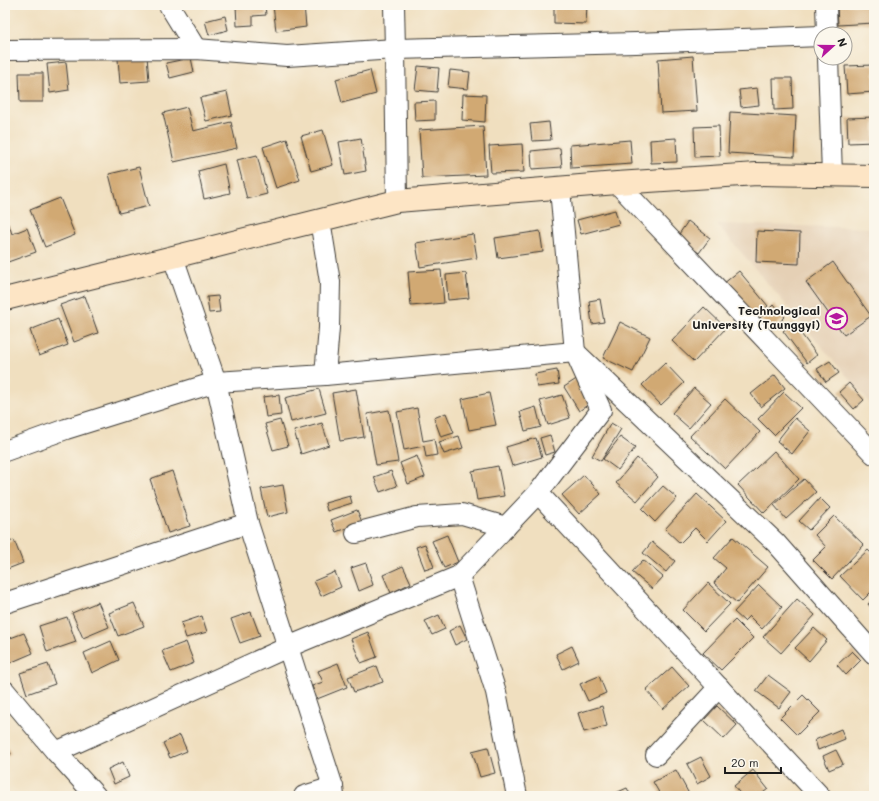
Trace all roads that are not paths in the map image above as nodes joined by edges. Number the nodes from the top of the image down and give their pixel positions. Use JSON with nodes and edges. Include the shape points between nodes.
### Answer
{"nodes":[{"id":1,"x":169,"y":5,"type":"edge"},
{"id":2,"x":394,"y":5,"type":"edge"},
{"id":3,"x":826,"y":5,"type":"edge"},
{"id":4,"x":827,"y":26,"type":"edge"},
{"id":5,"x":813,"y":36,"type":"edge"},
{"id":6,"x":196,"y":49,"type":"junction"},
{"id":7,"x":396,"y":49,"type":"junction"},
{"id":8,"x":5,"y":50,"type":"edge"},
{"id":9,"x":828,"y":66,"type":"edge"},
{"id":10,"x":832,"y":175,"type":"junction"},
{"id":11,"x":874,"y":176,"type":"edge"},
{"id":12,"x":617,"y":183,"type":"junction"},
{"id":13,"x":560,"y":189,"type":"junction"},
{"id":14,"x":397,"y":202,"type":"junction"},
{"id":15,"x":320,"y":220,"type":"junction"},
{"id":16,"x":173,"y":257,"type":"junction"},
{"id":17,"x":5,"y":299,"type":"edge"},
{"id":18,"x":575,"y":352,"type":"junction"},
{"id":19,"x":325,"y":375,"type":"junction"},
{"id":20,"x":216,"y":382,"type":"junction"},
{"id":21,"x":5,"y":451,"type":"edge"},
{"id":22,"x":874,"y":454,"type":"edge"},
{"id":23,"x":538,"y":493,"type":"junction"},
{"id":24,"x":248,"y":523,"type":"junction"},
{"id":25,"x":506,"y":527,"type":"junction"},
{"id":26,"x":356,"y":533,"type":"dead end"},
{"id":27,"x":460,"y":576,"type":"junction"},
{"id":28,"x":5,"y":603,"type":"edge"},
{"id":29,"x":288,"y":647,"type":"junction"},
{"id":30,"x":874,"y":654,"type":"edge"},
{"id":31,"x":719,"y":687,"type":"junction"},
{"id":32,"x":5,"y":691,"type":"edge"},
{"id":33,"x":56,"y":752,"type":"junction"},
{"id":34,"x":656,"y":755,"type":"dead end"},
{"id":35,"x":334,"y":791,"type":"edge"},
{"id":36,"x":815,"y":794,"type":"edge"},
{"id":37,"x":94,"y":795,"type":"edge"},
{"id":38,"x":304,"y":796,"type":"edge"},
{"id":39,"x":517,"y":796,"type":"edge"}],
"edges":[{"from":1,"to":6,"type":"street"},
{"from":2,"to":7,"type":"street"},
{"from":3,"to":4,"type":"street"},
{"from":5,"to":7,"type":"street"},
{"from":6,"to":7,"type":"street","via":[[287,56]]},
{"from":6,"to":8,"type":"street"},
{"from":7,"to":14,"type":"street"},
{"from":9,"to":10,"type":"street"},
{"from":10,"to":11,"type":"main road"},
{"from":10,"to":12,"type":"main road","via":[[757,174]]},
{"from":12,"to":13,"type":"main road"},
{"from":12,"to":22,"type":"street"},
{"from":13,"to":14,"type":"main road"},
{"from":13,"to":18,"type":"street"},
{"from":14,"to":15,"type":"main road"},
{"from":15,"to":16,"type":"main road"},
{"from":15,"to":19,"type":"street","via":[[330,282]]},
{"from":16,"to":17,"type":"main road"},
{"from":16,"to":20,"type":"street"},
{"from":18,"to":19,"type":"street"},
{"from":18,"to":23,"type":"street","via":[[601,410]]},
{"from":18,"to":30,"type":"street","via":[[776,543]]},
{"from":19,"to":20,"type":"street"},
{"from":20,"to":21,"type":"street"},
{"from":20,"to":24,"type":"street"},
{"from":23,"to":25,"type":"street"},
{"from":23,"to":31,"type":"street"},
{"from":24,"to":28,"type":"street"},
{"from":24,"to":29,"type":"street"},
{"from":25,"to":26,"type":"street","via":[[462,514],[417,517]]},
{"from":25,"to":27,"type":"street"},
{"from":27,"to":29,"type":"street"},
{"from":27,"to":39,"type":"street","via":[[496,692]]},
{"from":29,"to":33,"type":"street"},
{"from":29,"to":35,"type":"street"},
{"from":31,"to":34,"type":"street"},
{"from":31,"to":36,"type":"street"},
{"from":32,"to":33,"type":"street"},
{"from":33,"to":37,"type":"street"},
{"from":35,"to":38,"type":"street"}]}
